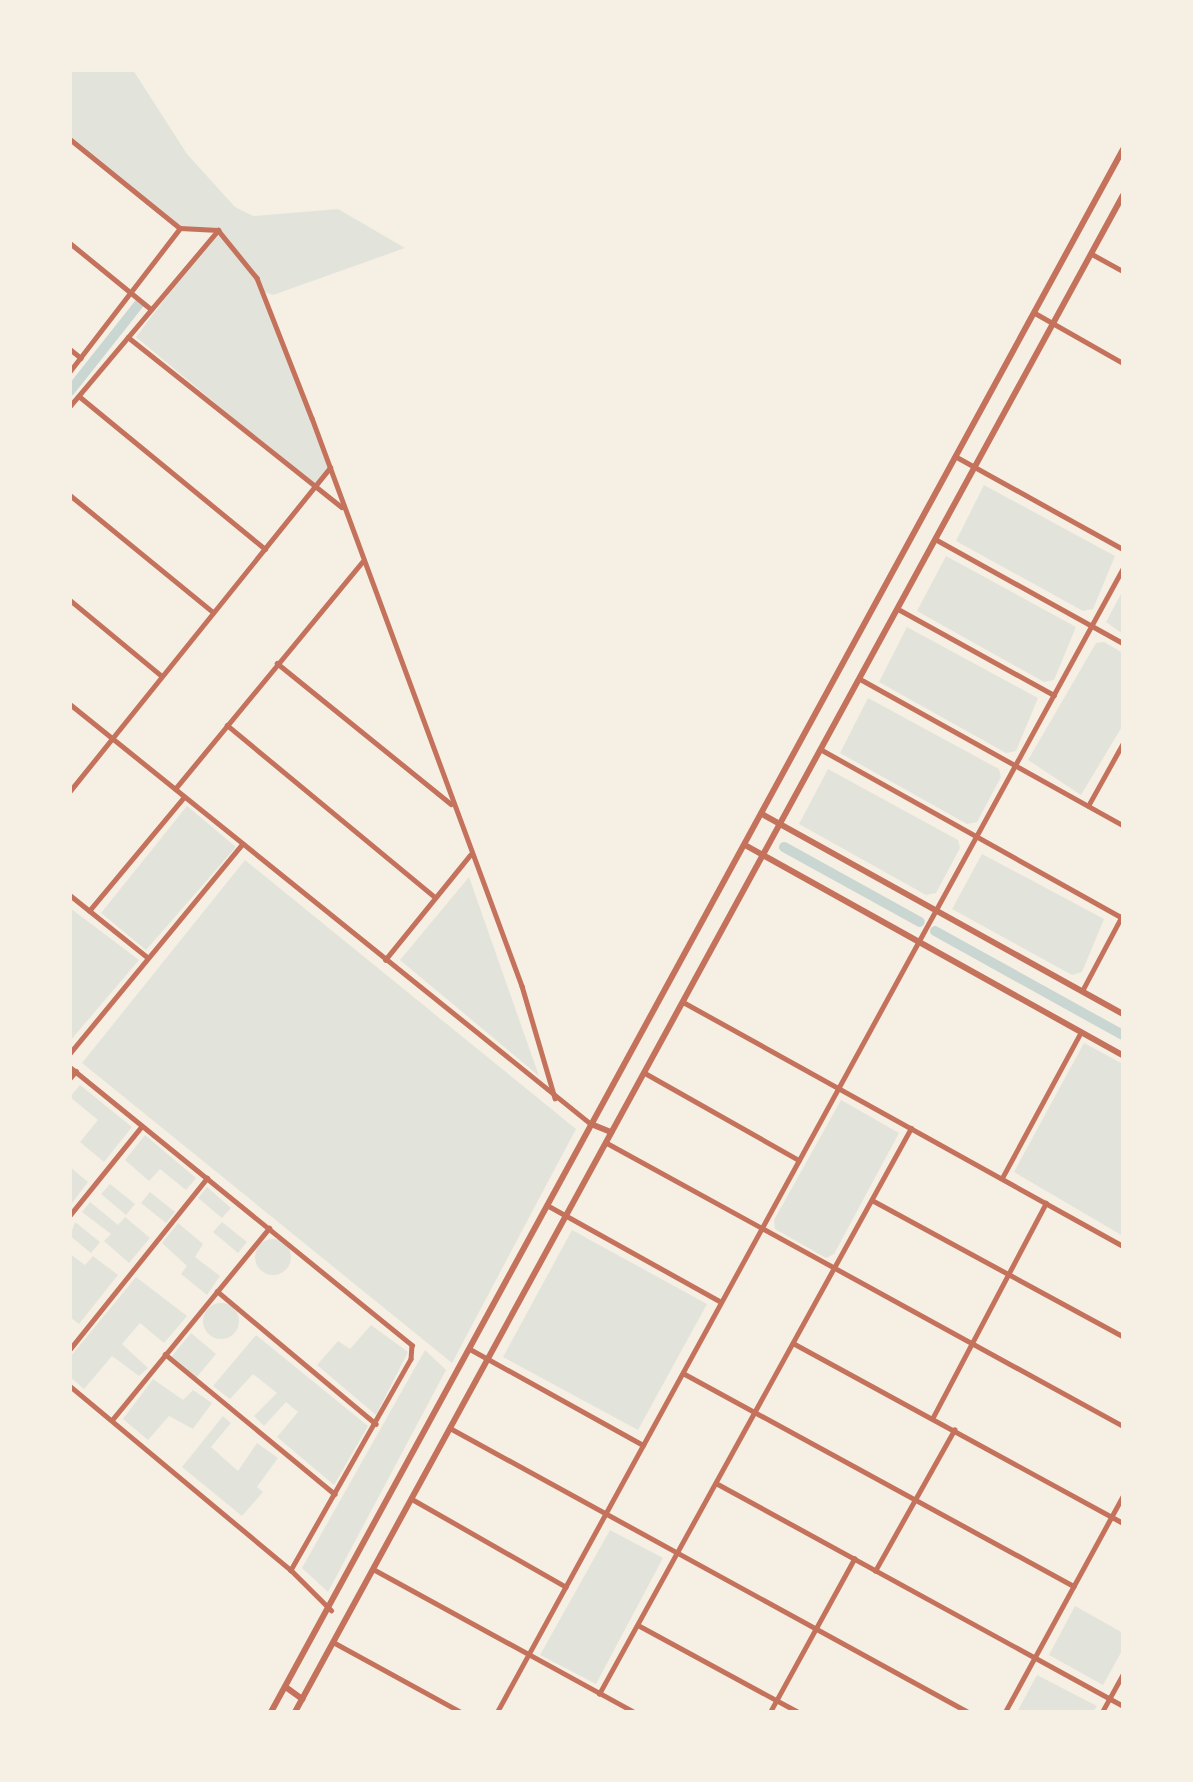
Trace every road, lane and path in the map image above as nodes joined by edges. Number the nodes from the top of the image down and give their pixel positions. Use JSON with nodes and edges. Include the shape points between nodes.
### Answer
{"nodes":[{"id":1,"x":70,"y":139,"type":"edge"},
{"id":2,"x":1123,"y":149,"type":"edge"},
{"id":3,"x":1123,"y":195,"type":"edge"},
{"id":4,"x":180,"y":229,"type":"junction"},
{"id":5,"x":218,"y":230,"type":"junction"},
{"id":6,"x":70,"y":243,"type":"edge"},
{"id":7,"x":1092,"y":254,"type":"junction"},
{"id":8,"x":1123,"y":271,"type":"edge"},
{"id":9,"x":132,"y":293,"type":"junction"},
{"id":10,"x":152,"y":309,"type":"junction"},
{"id":11,"x":1035,"y":313,"type":"junction"},
{"id":12,"x":1054,"y":325,"type":"junction"},
{"id":13,"x":128,"y":337,"type":"junction"},
{"id":14,"x":70,"y":349,"type":"edge"},
{"id":15,"x":81,"y":358,"type":"junction"},
{"id":16,"x":1123,"y":363,"type":"edge"},
{"id":17,"x":70,"y":372,"type":"edge"},
{"id":18,"x":79,"y":396,"type":"junction"},
{"id":19,"x":70,"y":406,"type":"edge"},
{"id":20,"x":955,"y":456,"type":"junction"},
{"id":21,"x":330,"y":467,"type":"junction"},
{"id":22,"x":976,"y":468,"type":"junction"},
{"id":23,"x":315,"y":486,"type":"junction"},
{"id":24,"x":70,"y":495,"type":"edge"},
{"id":25,"x":342,"y":507,"type":"junction"},
{"id":26,"x":937,"y":540,"type":"junction"},
{"id":27,"x":265,"y":549,"type":"junction"},
{"id":28,"x":1123,"y":549,"type":"edge"},
{"id":29,"x":363,"y":562,"type":"junction"},
{"id":30,"x":1123,"y":568,"type":"edge"},
{"id":31,"x":70,"y":600,"type":"edge"},
{"id":32,"x":900,"y":610,"type":"junction"},
{"id":33,"x":214,"y":612,"type":"junction"},
{"id":34,"x":1092,"y":625,"type":"junction"},
{"id":35,"x":1123,"y":643,"type":"edge"},
{"id":36,"x":277,"y":663,"type":"junction"},
{"id":37,"x":162,"y":676,"type":"junction"},
{"id":38,"x":862,"y":680,"type":"junction"},
{"id":39,"x":1054,"y":695,"type":"junction"},
{"id":40,"x":70,"y":704,"type":"edge"},
{"id":41,"x":227,"y":724,"type":"junction"},
{"id":42,"x":112,"y":738,"type":"junction"},
{"id":43,"x":1123,"y":743,"type":"edge"},
{"id":44,"x":822,"y":750,"type":"junction"},
{"id":45,"x":1015,"y":766,"type":"junction"},
{"id":46,"x":175,"y":789,"type":"junction"},
{"id":47,"x":70,"y":791,"type":"edge"},
{"id":48,"x":184,"y":797,"type":"junction"},
{"id":49,"x":451,"y":805,"type":"junction"},
{"id":50,"x":1088,"y":806,"type":"junction"},
{"id":51,"x":762,"y":814,"type":"junction"},
{"id":52,"x":782,"y":825,"type":"junction"},
{"id":53,"x":1123,"y":825,"type":"edge"},
{"id":54,"x":976,"y":837,"type":"junction"},
{"id":55,"x":242,"y":844,"type":"junction"},
{"id":56,"x":745,"y":845,"type":"junction"},
{"id":57,"x":470,"y":855,"type":"junction"},
{"id":58,"x":765,"y":855,"type":"junction"},
{"id":59,"x":70,"y":895,"type":"edge"},
{"id":60,"x":435,"y":897,"type":"junction"},
{"id":61,"x":936,"y":910,"type":"junction"},
{"id":62,"x":89,"y":911,"type":"junction"},
{"id":63,"x":1122,"y":916,"type":"edge"},
{"id":64,"x":920,"y":940,"type":"junction"},
{"id":65,"x":147,"y":957,"type":"junction"},
{"id":66,"x":385,"y":960,"type":"junction"},
{"id":67,"x":1082,"y":991,"type":"junction"},
{"id":68,"x":685,"y":1003,"type":"junction"},
{"id":69,"x":1123,"y":1014,"type":"edge"},
{"id":70,"x":1081,"y":1032,"type":"junction"},
{"id":71,"x":70,"y":1053,"type":"edge"},
{"id":72,"x":1123,"y":1055,"type":"edge"},
{"id":73,"x":70,"y":1067,"type":"edge"},
{"id":74,"x":76,"y":1071,"type":"junction"},
{"id":75,"x":645,"y":1073,"type":"junction"},
{"id":76,"x":70,"y":1078,"type":"edge"},
{"id":77,"x":839,"y":1088,"type":"junction"},
{"id":78,"x":555,"y":1098,"type":"junction"},
{"id":79,"x":591,"y":1124,"type":"junction"},
{"id":80,"x":141,"y":1127,"type":"junction"},
{"id":81,"x":911,"y":1128,"type":"junction"},
{"id":82,"x":611,"y":1132,"type":"junction"},
{"id":83,"x":607,"y":1143,"type":"junction"},
{"id":84,"x":799,"y":1160,"type":"junction"},
{"id":85,"x":207,"y":1178,"type":"junction"},
{"id":86,"x":1002,"y":1178,"type":"junction"},
{"id":87,"x":872,"y":1200,"type":"junction"},
{"id":88,"x":1046,"y":1203,"type":"junction"},
{"id":89,"x":547,"y":1205,"type":"junction"},
{"id":90,"x":70,"y":1214,"type":"edge"},
{"id":91,"x":566,"y":1215,"type":"junction"},
{"id":92,"x":269,"y":1228,"type":"junction"},
{"id":93,"x":762,"y":1229,"type":"junction"},
{"id":94,"x":1123,"y":1245,"type":"edge"},
{"id":95,"x":834,"y":1268,"type":"junction"},
{"id":96,"x":1008,"y":1275,"type":"junction"},
{"id":97,"x":217,"y":1291,"type":"junction"},
{"id":98,"x":721,"y":1302,"type":"junction"},
{"id":99,"x":1123,"y":1336,"type":"edge"},
{"id":100,"x":793,"y":1343,"type":"junction"},
{"id":101,"x":972,"y":1344,"type":"junction"},
{"id":102,"x":70,"y":1349,"type":"edge"},
{"id":103,"x":470,"y":1349,"type":"junction"},
{"id":104,"x":165,"y":1354,"type":"junction"},
{"id":105,"x":488,"y":1359,"type":"junction"},
{"id":106,"x":682,"y":1374,"type":"junction"},
{"id":107,"x":70,"y":1386,"type":"edge"},
{"id":108,"x":754,"y":1413,"type":"junction"},
{"id":109,"x":932,"y":1419,"type":"junction"},
{"id":110,"x":112,"y":1420,"type":"junction"},
{"id":111,"x":376,"y":1424,"type":"junction"},
{"id":112,"x":1123,"y":1426,"type":"edge"},
{"id":113,"x":450,"y":1429,"type":"junction"},
{"id":114,"x":954,"y":1430,"type":"junction"},
{"id":115,"x":643,"y":1445,"type":"junction"},
{"id":116,"x":716,"y":1483,"type":"junction"},
{"id":117,"x":335,"y":1494,"type":"junction"},
{"id":118,"x":1123,"y":1496,"type":"edge"},
{"id":119,"x":411,"y":1498,"type":"junction"},
{"id":120,"x":914,"y":1500,"type":"junction"},
{"id":121,"x":606,"y":1514,"type":"junction"},
{"id":122,"x":1112,"y":1517,"type":"junction"},
{"id":123,"x":1123,"y":1523,"type":"edge"},
{"id":124,"x":677,"y":1553,"type":"junction"},
{"id":125,"x":854,"y":1559,"type":"junction"},
{"id":126,"x":291,"y":1570,"type":"junction"},
{"id":127,"x":374,"y":1570,"type":"junction"},
{"id":128,"x":875,"y":1570,"type":"junction"},
{"id":129,"x":1074,"y":1586,"type":"junction"},
{"id":130,"x":566,"y":1587,"type":"junction"},
{"id":131,"x":331,"y":1611,"type":"junction"},
{"id":132,"x":638,"y":1625,"type":"junction"},
{"id":133,"x":815,"y":1629,"type":"junction"},
{"id":134,"x":335,"y":1643,"type":"junction"},
{"id":135,"x":528,"y":1655,"type":"junction"},
{"id":136,"x":1035,"y":1658,"type":"junction"},
{"id":137,"x":1123,"y":1674,"type":"edge"},
{"id":138,"x":287,"y":1688,"type":"junction"},
{"id":139,"x":599,"y":1694,"type":"junction"},
{"id":140,"x":1110,"y":1698,"type":"junction"},
{"id":141,"x":302,"y":1699,"type":"junction"},
{"id":142,"x":776,"y":1700,"type":"junction"},
{"id":143,"x":1123,"y":1706,"type":"edge"},
{"id":144,"x":273,"y":1709,"type":"edge"},
{"id":145,"x":284,"y":1712,"type":"edge"},
{"id":146,"x":295,"y":1712,"type":"edge"},
{"id":147,"x":461,"y":1712,"type":"edge"},
{"id":148,"x":497,"y":1712,"type":"edge"},
{"id":149,"x":634,"y":1712,"type":"edge"},
{"id":150,"x":770,"y":1712,"type":"edge"},
{"id":151,"x":798,"y":1712,"type":"edge"},
{"id":152,"x":968,"y":1712,"type":"edge"},
{"id":153,"x":1006,"y":1712,"type":"edge"},
{"id":154,"x":1102,"y":1712,"type":"edge"}],
"edges":[{"from":1,"to":4,"type":"street"},
{"from":2,"to":11,"type":"street"},
{"from":3,"to":7,"type":"street"},
{"from":4,"to":5,"type":"street"},
{"from":4,"to":9,"type":"street"},
{"from":5,"to":10,"type":"street"},
{"from":5,"to":21,"type":"street","via":[[257,278]]},
{"from":6,"to":9,"type":"street"},
{"from":7,"to":8,"type":"street"},
{"from":7,"to":12,"type":"street"},
{"from":9,"to":10,"type":"street"},
{"from":9,"to":15,"type":"street"},
{"from":10,"to":13,"type":"street"},
{"from":11,"to":12,"type":"street"},
{"from":11,"to":20,"type":"street"},
{"from":12,"to":16,"type":"street"},
{"from":12,"to":22,"type":"street"},
{"from":13,"to":18,"type":"street"},
{"from":13,"to":23,"type":"street"},
{"from":14,"to":15,"type":"street"},
{"from":15,"to":17,"type":"street"},
{"from":18,"to":19,"type":"street"},
{"from":18,"to":27,"type":"street"},
{"from":20,"to":22,"type":"street"},
{"from":20,"to":51,"type":"street"},
{"from":21,"to":23,"type":"street"},
{"from":21,"to":25,"type":"street"},
{"from":22,"to":26,"type":"street"},
{"from":22,"to":28,"type":"street"},
{"from":23,"to":25,"type":"street"},
{"from":23,"to":27,"type":"street"},
{"from":24,"to":33,"type":"street"},
{"from":25,"to":29,"type":"street"},
{"from":26,"to":32,"type":"street"},
{"from":26,"to":34,"type":"street"},
{"from":27,"to":33,"type":"street"},
{"from":29,"to":36,"type":"street"},
{"from":29,"to":49,"type":"street"},
{"from":30,"to":34,"type":"street"},
{"from":31,"to":37,"type":"street"},
{"from":32,"to":38,"type":"street"},
{"from":32,"to":39,"type":"street"},
{"from":33,"to":37,"type":"street"},
{"from":34,"to":35,"type":"street"},
{"from":34,"to":39,"type":"street"},
{"from":36,"to":41,"type":"street"},
{"from":36,"to":49,"type":"street"},
{"from":37,"to":42,"type":"street"},
{"from":38,"to":44,"type":"street"},
{"from":38,"to":45,"type":"street"},
{"from":39,"to":45,"type":"street"},
{"from":40,"to":42,"type":"street"},
{"from":41,"to":46,"type":"street"},
{"from":41,"to":60,"type":"street"},
{"from":42,"to":46,"type":"street"},
{"from":42,"to":47,"type":"street"},
{"from":43,"to":50,"type":"street"},
{"from":44,"to":52,"type":"street"},
{"from":44,"to":54,"type":"street"},
{"from":45,"to":50,"type":"street"},
{"from":45,"to":54,"type":"street"},
{"from":46,"to":48,"type":"street"},
{"from":48,"to":55,"type":"street"},
{"from":48,"to":62,"type":"street"},
{"from":49,"to":57,"type":"street"},
{"from":50,"to":53,"type":"street"},
{"from":51,"to":52,"type":"street"},
{"from":51,"to":56,"type":"street"},
{"from":52,"to":58,"type":"street"},
{"from":52,"to":61,"type":"street"},
{"from":54,"to":61,"type":"street"},
{"from":54,"to":63,"type":"street"},
{"from":55,"to":65,"type":"street"},
{"from":55,"to":66,"type":"street"},
{"from":56,"to":58,"type":"street"},
{"from":56,"to":79,"type":"street"},
{"from":57,"to":60,"type":"street"},
{"from":57,"to":78,"type":"street","via":[[522,986]]},
{"from":58,"to":64,"type":"street"},
{"from":58,"to":68,"type":"street"},
{"from":59,"to":62,"type":"street"},
{"from":60,"to":66,"type":"street"},
{"from":61,"to":64,"type":"street"},
{"from":61,"to":67,"type":"street"},
{"from":62,"to":65,"type":"street"},
{"from":63,"to":67,"type":"street"},
{"from":64,"to":70,"type":"street"},
{"from":64,"to":77,"type":"street"},
{"from":65,"to":71,"type":"street"},
{"from":66,"to":78,"type":"street"},
{"from":67,"to":69,"type":"street"},
{"from":68,"to":75,"type":"street"},
{"from":68,"to":77,"type":"street"},
{"from":70,"to":72,"type":"street"},
{"from":70,"to":86,"type":"street"},
{"from":73,"to":74,"type":"street"},
{"from":74,"to":76,"type":"street"},
{"from":74,"to":80,"type":"street"},
{"from":75,"to":82,"type":"street"},
{"from":75,"to":84,"type":"street"},
{"from":77,"to":81,"type":"street"},
{"from":77,"to":84,"type":"street"},
{"from":78,"to":79,"type":"street"},
{"from":79,"to":82,"type":"street"},
{"from":79,"to":89,"type":"street"},
{"from":80,"to":85,"type":"street"},
{"from":80,"to":90,"type":"street"},
{"from":81,"to":86,"type":"street"},
{"from":81,"to":87,"type":"street"},
{"from":82,"to":83,"type":"street"},
{"from":83,"to":91,"type":"street"},
{"from":83,"to":93,"type":"street"},
{"from":84,"to":93,"type":"street"},
{"from":85,"to":92,"type":"street"},
{"from":85,"to":102,"type":"street"},
{"from":86,"to":88,"type":"street"},
{"from":87,"to":95,"type":"street"},
{"from":87,"to":96,"type":"street"},
{"from":88,"to":94,"type":"street"},
{"from":88,"to":96,"type":"street"},
{"from":89,"to":91,"type":"street"},
{"from":89,"to":103,"type":"street"},
{"from":91,"to":98,"type":"street"},
{"from":91,"to":105,"type":"street"},
{"from":92,"to":97,"type":"street"},
{"from":92,"to":111,"type":"street","via":[[413,1349]]},
{"from":93,"to":95,"type":"street"},
{"from":93,"to":98,"type":"street"},
{"from":95,"to":100,"type":"street"},
{"from":95,"to":101,"type":"street"},
{"from":96,"to":99,"type":"street"},
{"from":96,"to":101,"type":"street"},
{"from":97,"to":104,"type":"street"},
{"from":97,"to":111,"type":"street"},
{"from":98,"to":106,"type":"street"},
{"from":100,"to":108,"type":"street"},
{"from":100,"to":109,"type":"street"},
{"from":101,"to":109,"type":"street"},
{"from":101,"to":112,"type":"street"},
{"from":103,"to":105,"type":"street"},
{"from":103,"to":131,"type":"street"},
{"from":104,"to":110,"type":"street"},
{"from":104,"to":117,"type":"street"},
{"from":105,"to":113,"type":"street"},
{"from":105,"to":115,"type":"street"},
{"from":106,"to":108,"type":"street"},
{"from":106,"to":115,"type":"street"},
{"from":107,"to":110,"type":"street"},
{"from":108,"to":116,"type":"street"},
{"from":108,"to":120,"type":"street"},
{"from":109,"to":114,"type":"street"},
{"from":110,"to":126,"type":"street"},
{"from":111,"to":117,"type":"street"},
{"from":113,"to":119,"type":"street"},
{"from":113,"to":121,"type":"street"},
{"from":114,"to":120,"type":"street"},
{"from":114,"to":122,"type":"street"},
{"from":115,"to":121,"type":"street"},
{"from":116,"to":124,"type":"street"},
{"from":116,"to":125,"type":"street"},
{"from":117,"to":126,"type":"street"},
{"from":118,"to":122,"type":"street"},
{"from":119,"to":127,"type":"street"},
{"from":119,"to":130,"type":"street"},
{"from":120,"to":128,"type":"street"},
{"from":120,"to":129,"type":"street"},
{"from":121,"to":124,"type":"street"},
{"from":121,"to":130,"type":"street"},
{"from":122,"to":123,"type":"street"},
{"from":122,"to":129,"type":"street"},
{"from":124,"to":132,"type":"street"},
{"from":124,"to":133,"type":"street"},
{"from":125,"to":128,"type":"street"},
{"from":125,"to":133,"type":"street"},
{"from":126,"to":131,"type":"street"},
{"from":127,"to":134,"type":"street"},
{"from":127,"to":135,"type":"street"},
{"from":128,"to":136,"type":"street"},
{"from":129,"to":136,"type":"street"},
{"from":130,"to":135,"type":"street"},
{"from":131,"to":138,"type":"street"},
{"from":132,"to":139,"type":"street"},
{"from":132,"to":142,"type":"street"},
{"from":133,"to":142,"type":"street"},
{"from":133,"to":152,"type":"street"},
{"from":134,"to":141,"type":"street"},
{"from":134,"to":147,"type":"street"},
{"from":135,"to":139,"type":"street"},
{"from":135,"to":148,"type":"street"},
{"from":136,"to":140,"type":"street"},
{"from":136,"to":153,"type":"street"},
{"from":137,"to":140,"type":"street"},
{"from":138,"to":141,"type":"street"},
{"from":138,"to":144,"type":"street"},
{"from":139,"to":149,"type":"street"},
{"from":140,"to":143,"type":"street"},
{"from":140,"to":154,"type":"street"},
{"from":141,"to":146,"type":"street"},
{"from":142,"to":150,"type":"street"},
{"from":142,"to":151,"type":"street"},
{"from":144,"to":145,"type":"street"}]}
